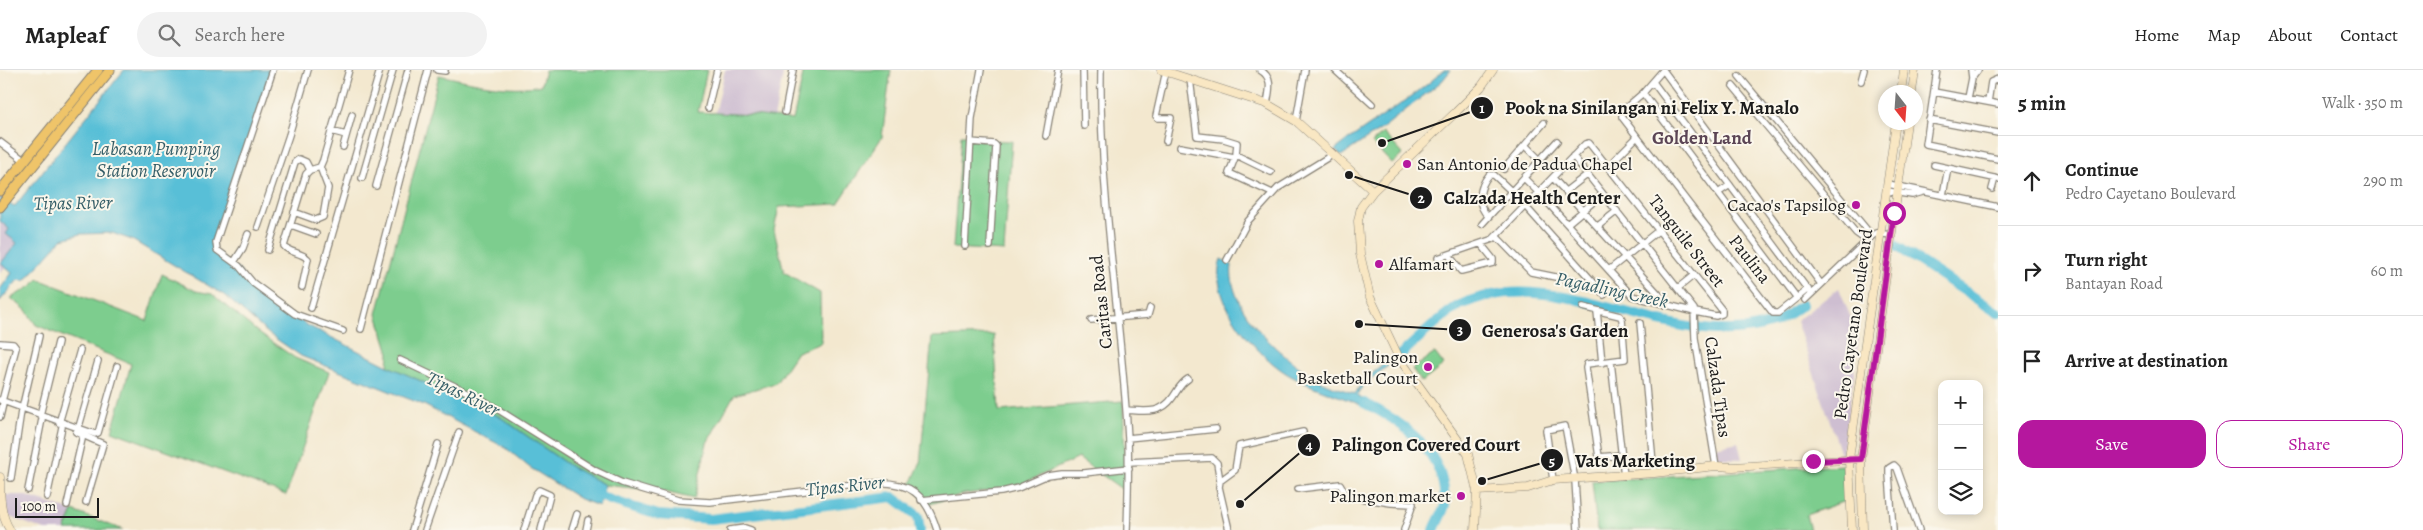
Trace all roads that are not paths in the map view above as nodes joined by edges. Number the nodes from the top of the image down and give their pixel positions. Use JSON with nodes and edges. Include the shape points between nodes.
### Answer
{"nodes":[{"id":1,"x":98,"y":70,"type":"edge"},
{"id":2,"x":110,"y":70,"type":"edge"},
{"id":3,"x":273,"y":70,"type":"edge"},
{"id":4,"x":308,"y":70,"type":"edge"},
{"id":5,"x":349,"y":70,"type":"edge"},
{"id":6,"x":380,"y":70,"type":"edge"},
{"id":7,"x":393,"y":70,"type":"edge"},
{"id":8,"x":408,"y":70,"type":"edge"},
{"id":9,"x":428,"y":70,"type":"edge"},
{"id":10,"x":437,"y":70,"type":"edge"},
{"id":11,"x":717,"y":70,"type":"edge"},
{"id":12,"x":793,"y":70,"type":"edge"},
{"id":13,"x":981,"y":70,"type":"edge"},
{"id":14,"x":1058,"y":70,"type":"edge"},
{"id":15,"x":1083,"y":70,"type":"edge"},
{"id":16,"x":1102,"y":70,"type":"edge"},
{"id":17,"x":1260,"y":70,"type":"edge"},
{"id":18,"x":1305,"y":70,"type":"edge"},
{"id":19,"x":1335,"y":70,"type":"edge"},
{"id":20,"x":1493,"y":70,"type":"edge"},
{"id":21,"x":1663,"y":70,"type":"edge"},
{"id":22,"x":1864,"y":70,"type":"edge"},
{"id":23,"x":1904,"y":70,"type":"edge"},
{"id":24,"x":1915,"y":70,"type":"edge"},
{"id":25,"x":1937,"y":70,"type":"edge"},
{"id":26,"x":1971,"y":70,"type":"edge"},
{"id":27,"x":1978,"y":70,"type":"edge"},
{"id":28,"x":445,"y":71,"type":"edge"},
{"id":29,"x":1163,"y":71,"type":"edge"},
{"id":30,"x":1739,"y":76,"type":"dead end"},
{"id":31,"x":1972,"y":78,"type":"junction"},
{"id":32,"x":1190,"y":79,"type":"junction"},
{"id":33,"x":1998,"y":79,"type":"edge"},
{"id":34,"x":1861,"y":81,"type":"dead end"},
{"id":35,"x":1653,"y":82,"type":"junction"},
{"id":36,"x":1902,"y":85,"type":"edge"},
{"id":37,"x":1913,"y":85,"type":"edge"},
{"id":38,"x":1733,"y":86,"type":"dead end"},
{"id":39,"x":1934,"y":92,"type":"junction"},
{"id":40,"x":1643,"y":93,"type":"junction"},
{"id":41,"x":1968,"y":98,"type":"junction"},
{"id":42,"x":1988,"y":102,"type":"junction"},
{"id":43,"x":1267,"y":104,"type":"junction"},
{"id":44,"x":1372,"y":104,"type":"dead end"},
{"id":45,"x":1998,"y":104,"type":"edge"},
{"id":46,"x":708,"y":108,"type":"dead end"},
{"id":47,"x":785,"y":112,"type":"dead end"},
{"id":48,"x":352,"y":115,"type":"dead end"},
{"id":49,"x":1929,"y":120,"type":"junction"},
{"id":50,"x":1296,"y":121,"type":"junction"},
{"id":51,"x":1544,"y":124,"type":"dead end"},
{"id":52,"x":1084,"y":126,"type":"dead end"},
{"id":53,"x":1895,"y":130,"type":"edge"},
{"id":54,"x":1906,"y":130,"type":"edge"},
{"id":55,"x":331,"y":131,"type":"junction"},
{"id":56,"x":1998,"y":133,"type":"edge"},
{"id":57,"x":346,"y":135,"type":"junction"},
{"id":58,"x":1046,"y":136,"type":"dead end"},
{"id":59,"x":1637,"y":137,"type":"junction"},
{"id":60,"x":1166,"y":141,"type":"dead end"},
{"id":61,"x":1557,"y":141,"type":"dead end"},
{"id":62,"x":0,"y":142,"type":"edge"},
{"id":63,"x":971,"y":142,"type":"junction"},
{"id":64,"x":1525,"y":145,"type":"junction"},
{"id":65,"x":343,"y":147,"type":"dead end"},
{"id":66,"x":1180,"y":147,"type":"dead end"},
{"id":67,"x":1332,"y":152,"type":"junction"},
{"id":68,"x":1235,"y":156,"type":"junction"},
{"id":69,"x":1573,"y":156,"type":"junction"},
{"id":70,"x":1998,"y":159,"type":"edge"},
{"id":71,"x":1540,"y":160,"type":"junction"},
{"id":72,"x":1614,"y":160,"type":"dead end"},
{"id":73,"x":25,"y":161,"type":"junction"},
{"id":74,"x":1934,"y":165,"type":"dead end"},
{"id":75,"x":320,"y":167,"type":"junction"},
{"id":76,"x":1948,"y":168,"type":"junction"},
{"id":77,"x":1504,"y":169,"type":"dead end"},
{"id":78,"x":310,"y":170,"type":"junction"},
{"id":79,"x":1271,"y":172,"type":"dead end"},
{"id":80,"x":1588,"y":174,"type":"junction"},
{"id":81,"x":362,"y":178,"type":"dead end"},
{"id":82,"x":1524,"y":178,"type":"junction"},
{"id":83,"x":1553,"y":178,"type":"junction"},
{"id":84,"x":1996,"y":178,"type":"edge"},
{"id":85,"x":1730,"y":185,"type":"junction"},
{"id":86,"x":376,"y":186,"type":"dead end"},
{"id":87,"x":1887,"y":188,"type":"junction"},
{"id":88,"x":1992,"y":189,"type":"dead end"},
{"id":89,"x":1898,"y":190,"type":"junction"},
{"id":90,"x":0,"y":191,"type":"edge"},
{"id":91,"x":1373,"y":191,"type":"junction"},
{"id":92,"x":1511,"y":191,"type":"junction"},
{"id":93,"x":1566,"y":191,"type":"junction"},
{"id":94,"x":1539,"y":193,"type":"junction"},
{"id":95,"x":1718,"y":193,"type":"junction"},
{"id":96,"x":1272,"y":194,"type":"junction"},
{"id":97,"x":1603,"y":194,"type":"junction"},
{"id":98,"x":1943,"y":195,"type":"junction"},
{"id":99,"x":0,"y":207,"type":"edge"},
{"id":100,"x":1526,"y":207,"type":"junction"},
{"id":101,"x":1998,"y":207,"type":"edge"},
{"id":102,"x":1584,"y":210,"type":"junction"},
{"id":103,"x":1617,"y":211,"type":"junction"},
{"id":104,"x":294,"y":212,"type":"junction"},
{"id":105,"x":1488,"y":216,"type":"junction"},
{"id":106,"x":1482,"y":224,"type":"dead end"},
{"id":107,"x":1567,"y":224,"type":"junction"},
{"id":108,"x":291,"y":225,"type":"junction"},
{"id":109,"x":1598,"y":226,"type":"junction"},
{"id":110,"x":258,"y":227,"type":"dead end"},
{"id":111,"x":1659,"y":230,"type":"junction"},
{"id":112,"x":248,"y":234,"type":"dead end"},
{"id":113,"x":316,"y":234,"type":"dead end"},
{"id":114,"x":1891,"y":235,"type":"junction"},
{"id":115,"x":1496,"y":236,"type":"junction"},
{"id":116,"x":1874,"y":236,"type":"junction"},
{"id":117,"x":1642,"y":243,"type":"junction"},
{"id":118,"x":1481,"y":244,"type":"junction"},
{"id":119,"x":965,"y":246,"type":"dead end"},
{"id":120,"x":990,"y":246,"type":"dead end"},
{"id":121,"x":268,"y":250,"type":"dead end"},
{"id":122,"x":1449,"y":255,"type":"junction"},
{"id":123,"x":1625,"y":256,"type":"junction"},
{"id":124,"x":1438,"y":258,"type":"dead end"},
{"id":125,"x":1227,"y":260,"type":"dead end"},
{"id":126,"x":234,"y":262,"type":"junction"},
{"id":127,"x":1609,"y":270,"type":"junction"},
{"id":128,"x":1694,"y":275,"type":"junction"},
{"id":129,"x":1594,"y":283,"type":"junction"},
{"id":130,"x":1821,"y":284,"type":"junction"},
{"id":131,"x":302,"y":287,"type":"dead end"},
{"id":132,"x":1678,"y":288,"type":"junction"},
{"id":133,"x":1809,"y":291,"type":"junction"},
{"id":134,"x":1604,"y":296,"type":"dead end"},
{"id":135,"x":1797,"y":298,"type":"junction"},
{"id":136,"x":1804,"y":300,"type":"dead end"},
{"id":137,"x":1665,"y":304,"type":"junction"},
{"id":138,"x":1583,"y":307,"type":"dead end"},
{"id":139,"x":311,"y":308,"type":"dead end"},
{"id":140,"x":1150,"y":308,"type":"dead end"},
{"id":141,"x":1597,"y":311,"type":"junction"},
{"id":142,"x":1695,"y":312,"type":"junction"},
{"id":143,"x":1118,"y":318,"type":"junction"},
{"id":144,"x":1091,"y":320,"type":"dead end"},
{"id":145,"x":1640,"y":323,"type":"dead end"},
{"id":146,"x":361,"y":328,"type":"dead end"},
{"id":147,"x":343,"y":331,"type":"dead end"},
{"id":148,"x":39,"y":336,"type":"dead end"},
{"id":149,"x":58,"y":342,"type":"dead end"},
{"id":150,"x":0,"y":343,"type":"edge"},
{"id":151,"x":80,"y":350,"type":"dead end"},
{"id":152,"x":400,"y":360,"type":"dead end"},
{"id":153,"x":98,"y":361,"type":"dead end"},
{"id":154,"x":1602,"y":362,"type":"junction"},
{"id":155,"x":1611,"y":362,"type":"junction"},
{"id":156,"x":117,"y":366,"type":"dead end"},
{"id":157,"x":1188,"y":379,"type":"dead end"},
{"id":158,"x":1,"y":402,"type":"edge"},
{"id":159,"x":21,"y":410,"type":"junction"},
{"id":160,"x":1126,"y":410,"type":"junction"},
{"id":161,"x":0,"y":417,"type":"edge"},
{"id":162,"x":41,"y":417,"type":"junction"},
{"id":163,"x":61,"y":425,"type":"junction"},
{"id":164,"x":1216,"y":429,"type":"dead end"},
{"id":165,"x":78,"y":430,"type":"junction"},
{"id":166,"x":458,"y":432,"type":"dead end"},
{"id":167,"x":1303,"y":432,"type":"dead end"},
{"id":168,"x":83,"y":435,"type":"junction"},
{"id":169,"x":1128,"y":438,"type":"junction"},
{"id":170,"x":438,"y":444,"type":"dead end"},
{"id":171,"x":1622,"y":455,"type":"junction"},
{"id":172,"x":1861,"y":459,"type":"junction"},
{"id":173,"x":1849,"y":460,"type":"junction"},
{"id":174,"x":1129,"y":465,"type":"junction"},
{"id":175,"x":1716,"y":466,"type":"junction"},
{"id":176,"x":1654,"y":473,"type":"junction"},
{"id":177,"x":1624,"y":476,"type":"junction"},
{"id":178,"x":0,"y":477,"type":"edge"},
{"id":179,"x":11,"y":478,"type":"dead end"},
{"id":180,"x":1553,"y":480,"type":"junction"},
{"id":181,"x":1575,"y":480,"type":"junction"},
{"id":182,"x":1220,"y":481,"type":"junction"},
{"id":183,"x":0,"y":489,"type":"edge"},
{"id":184,"x":1298,"y":489,"type":"dead end"},
{"id":185,"x":28,"y":490,"type":"dead end"},
{"id":186,"x":1477,"y":491,"type":"junction"},
{"id":187,"x":47,"y":497,"type":"dead end"},
{"id":188,"x":921,"y":500,"type":"junction"},
{"id":189,"x":86,"y":502,"type":"dead end"},
{"id":190,"x":0,"y":503,"type":"edge"},
{"id":191,"x":67,"y":505,"type":"dead end"},
{"id":192,"x":577,"y":514,"type":"dead end"},
{"id":193,"x":2,"y":517,"type":"edge"},
{"id":194,"x":588,"y":520,"type":"dead end"},
{"id":195,"x":10,"y":530,"type":"edge"},
{"id":196,"x":412,"y":530,"type":"edge"},
{"id":197,"x":425,"y":530,"type":"edge"},
{"id":198,"x":524,"y":530,"type":"edge"},
{"id":199,"x":541,"y":530,"type":"edge"},
{"id":200,"x":572,"y":530,"type":"edge"},
{"id":201,"x":586,"y":530,"type":"edge"},
{"id":202,"x":733,"y":530,"type":"edge"},
{"id":203,"x":751,"y":530,"type":"edge"},
{"id":204,"x":937,"y":530,"type":"edge"},
{"id":205,"x":1127,"y":530,"type":"edge"},
{"id":206,"x":1230,"y":530,"type":"edge"},
{"id":207,"x":1404,"y":530,"type":"edge"},
{"id":208,"x":1475,"y":530,"type":"edge"},
{"id":209,"x":1578,"y":530,"type":"edge"},
{"id":210,"x":1852,"y":530,"type":"edge"},
{"id":211,"x":1863,"y":530,"type":"edge"},
{"id":212,"x":1893,"y":530,"type":"edge"},
{"id":213,"x":1918,"y":530,"type":"edge"}],
"edges":[{"from":1,"to":73,"type":"main road"},
{"from":2,"to":99,"type":"main road"},
{"from":3,"to":126,"type":"street","via":[[216,242],[217,250]]},
{"from":4,"to":110,"type":"street"},
{"from":5,"to":55,"type":"street"},
{"from":6,"to":139,"type":"street"},
{"from":7,"to":81,"type":"street"},
{"from":8,"to":86,"type":"street"},
{"from":9,"to":146,"type":"street"},
{"from":10,"to":28,"type":"street"},
{"from":11,"to":46,"type":"street"},
{"from":12,"to":47,"type":"street"},
{"from":13,"to":63,"type":"street"},
{"from":14,"to":58,"type":"street"},
{"from":15,"to":52,"type":"street"},
{"from":16,"to":143,"type":"street","name":"Caritas Road","via":[[1104,167]]},
{"from":17,"to":43,"type":"street","via":[[1270,80]]},
{"from":18,"to":50,"type":"street"},
{"from":19,"to":44,"type":"street"},
{"from":20,"to":91,"type":"main road","via":[[1463,106]]},
{"from":21,"to":35,"type":"street"},
{"from":21,"to":130,"type":"street"},
{"from":22,"to":34,"type":"street"},
{"from":23,"to":36,"type":"main road"},
{"from":24,"to":37,"type":"main road"},
{"from":25,"to":39,"type":"street"},
{"from":26,"to":31,"type":"street"},
{"from":27,"to":31,"type":"street"},
{"from":29,"to":32,"type":"main road"},
{"from":29,"to":60,"type":"street","via":[[1156,116],[1171,118]]},
{"from":30,"to":116,"type":"street"},
{"from":31,"to":41,"type":"street"},
{"from":32,"to":43,"type":"main road"},
{"from":32,"to":68,"type":"street","via":[[1197,136],[1235,142],[1238,145]]},
{"from":33,"to":42,"type":"street","via":[[1991,82]]},
{"from":35,"to":40,"type":"street"},
{"from":35,"to":85,"type":"street"},
{"from":38,"to":116,"type":"street","via":[[1856,233],[1863,238]]},
{"from":39,"to":41,"type":"street"},
{"from":39,"to":49,"type":"street"},
{"from":40,"to":59,"type":"street","name":"Paulina","via":[[1622,111],[1622,117]]},
{"from":40,"to":95,"type":"street"},
{"from":41,"to":42,"type":"street"},
{"from":42,"to":45,"type":"street"},
{"from":43,"to":50,"type":"main road"},
{"from":48,"to":57,"type":"street"},
{"from":49,"to":56,"type":"street"},
{"from":49,"to":70,"type":"street","via":[[1926,144]]},
{"from":50,"to":67,"type":"main road"},
{"from":51,"to":64,"type":"street"},
{"from":53,"to":87,"type":"main road","name":"Pedro Cayetano Boulevard"},
{"from":54,"to":89,"type":"main road","name":"Pedro Cayetano Boulevard"},
{"from":55,"to":57,"type":"street"},
{"from":55,"to":75,"type":"street"},
{"from":57,"to":65,"type":"street"},
{"from":59,"to":72,"type":"street"},
{"from":59,"to":135,"type":"street","name":"Paulina","via":[[1773,313],[1778,313]]},
{"from":61,"to":71,"type":"street"},
{"from":62,"to":73,"type":"street"},
{"from":63,"to":119,"type":"street"},
{"from":63,"to":120,"type":"street","via":[[996,146]]},
{"from":64,"to":71,"type":"street"},
{"from":64,"to":77,"type":"street"},
{"from":66,"to":68,"type":"street"},
{"from":67,"to":91,"type":"main road"},
{"from":67,"to":96,"type":"street"},
{"from":68,"to":79,"type":"street"},
{"from":68,"to":96,"type":"street","via":[[1228,170],[1230,175]]},
{"from":69,"to":80,"type":"street"},
{"from":69,"to":83,"type":"street"},
{"from":69,"to":111,"type":"street","name":"Tanguile Street","via":[[1585,144],[1591,144]]},
{"from":71,"to":82,"type":"street"},
{"from":73,"to":90,"type":"main road"},
{"from":74,"to":76,"type":"street"},
{"from":75,"to":78,"type":"street"},
{"from":75,"to":104,"type":"street","via":[[328,188],[323,217],[316,220]]},
{"from":76,"to":84,"type":"street"},
{"from":76,"to":98,"type":"street"},
{"from":78,"to":104,"type":"street"},
{"from":78,"to":121,"type":"street","via":[[304,160],[295,162]]},
{"from":80,"to":93,"type":"street"},
{"from":80,"to":97,"type":"street"},
{"from":82,"to":92,"type":"street"},
{"from":82,"to":94,"type":"street"},
{"from":83,"to":93,"type":"street"},
{"from":83,"to":94,"type":"street"},
{"from":84,"to":88,"type":"street"},
{"from":85,"to":95,"type":"street"},
{"from":85,"to":133,"type":"street"},
{"from":87,"to":89,"type":"street"},
{"from":87,"to":116,"type":"main road","name":"Pedro Cayetano Boulevard"},
{"from":89,"to":98,"type":"street"},
{"from":89,"to":114,"type":"main road","name":"Pedro Cayetano Boulevard"},
{"from":91,"to":186,"type":"main road","via":[[1361,207],[1358,221],[1360,254],[1370,297],[1399,358],[1465,449]]},
{"from":92,"to":105,"type":"street"},
{"from":92,"to":105,"type":"street","via":[[1494,175],[1489,175],[1481,187],[1481,207]]},
{"from":93,"to":102,"type":"street"},
{"from":94,"to":100,"type":"street"},
{"from":94,"to":107,"type":"street"},
{"from":95,"to":135,"type":"street"},
{"from":96,"to":125,"type":"street","via":[[1248,221]]},
{"from":97,"to":102,"type":"street"},
{"from":97,"to":103,"type":"street"},
{"from":98,"to":101,"type":"street"},
{"from":100,"to":115,"type":"street"},
{"from":100,"to":129,"type":"street"},
{"from":102,"to":107,"type":"street"},
{"from":102,"to":109,"type":"street"},
{"from":103,"to":109,"type":"street"},
{"from":103,"to":117,"type":"street"},
{"from":104,"to":108,"type":"street"},
{"from":105,"to":106,"type":"street"},
{"from":107,"to":127,"type":"street"},
{"from":108,"to":113,"type":"street"},
{"from":108,"to":131,"type":"street","via":[[285,248],[306,257],[309,262]]},
{"from":109,"to":123,"type":"street"},
{"from":111,"to":117,"type":"street"},
{"from":111,"to":128,"type":"street","name":"Tanguile Street"},
{"from":112,"to":126,"type":"street"},
{"from":114,"to":116,"type":"street"},
{"from":114,"to":172,"type":"main road","name":"Pedro Cayetano Boulevard"},
{"from":115,"to":118,"type":"street"},
{"from":115,"to":129,"type":"street","via":[[1531,272]]},
{"from":116,"to":130,"type":"street"},
{"from":116,"to":173,"type":"main road","name":"Pedro Cayetano Boulevard"},
{"from":117,"to":123,"type":"street"},
{"from":117,"to":132,"type":"street"},
{"from":118,"to":122,"type":"street"},
{"from":118,"to":122,"type":"street","via":[[1494,263],[1460,271]]},
{"from":122,"to":124,"type":"street"},
{"from":123,"to":127,"type":"street"},
{"from":123,"to":137,"type":"street"},
{"from":126,"to":147,"type":"street","via":[[253,284],[295,314]]},
{"from":127,"to":137,"type":"street","via":[[1632,296]]},
{"from":128,"to":132,"type":"street"},
{"from":128,"to":142,"type":"street","name":"Tanguile Street","via":[[1722,314]]},
{"from":129,"to":134,"type":"street"},
{"from":130,"to":133,"type":"street"},
{"from":132,"to":142,"type":"street"},
{"from":133,"to":135,"type":"street"},
{"from":133,"to":136,"type":"street"},
{"from":137,"to":142,"type":"street"},
{"from":138,"to":141,"type":"street"},
{"from":140,"to":143,"type":"street","via":[[1148,315]]},
{"from":141,"to":154,"type":"street"},
{"from":141,"to":155,"type":"street","via":[[1622,319],[1625,359]]},
{"from":142,"to":175,"type":"street","name":"Calzada Tipas"},
{"from":143,"to":144,"type":"street"},
{"from":143,"to":160,"type":"street","name":"Caritas Road"},
{"from":145,"to":176,"type":"street"},
{"from":148,"to":159,"type":"street"},
{"from":149,"to":162,"type":"street"},
{"from":150,"to":158,"type":"street","via":[[16,346]]},
{"from":151,"to":163,"type":"street"},
{"from":152,"to":188,"type":"street","via":[[478,397],[596,471],[622,483],[678,500],[710,502],[887,482],[906,486]]},
{"from":153,"to":165,"type":"street"},
{"from":154,"to":155,"type":"street"},
{"from":154,"to":171,"type":"street","via":[[1587,364],[1586,368],[1598,455],[1600,458]]},
{"from":155,"to":171,"type":"street"},
{"from":156,"to":165,"type":"street","via":[[97,434]]},
{"from":157,"to":160,"type":"street","via":[[1170,402],[1156,411]]},
{"from":158,"to":159,"type":"street"},
{"from":158,"to":161,"type":"street"},
{"from":159,"to":162,"type":"street"},
{"from":159,"to":179,"type":"street"},
{"from":160,"to":169,"type":"street","name":"Caritas Road"},
{"from":162,"to":163,"type":"street"},
{"from":162,"to":185,"type":"street"},
{"from":163,"to":165,"type":"street"},
{"from":163,"to":168,"type":"street"},
{"from":163,"to":187,"type":"street"},
{"from":164,"to":169,"type":"street"},
{"from":166,"to":197,"type":"street"},
{"from":167,"to":182,"type":"street","via":[[1241,445],[1235,470]]},
{"from":168,"to":189,"type":"street","via":[[103,444]]},
{"from":168,"to":191,"type":"street"},
{"from":169,"to":174,"type":"street","name":"Caritas Road"},
{"from":170,"to":196,"type":"street"},
{"from":171,"to":177,"type":"street"},
{"from":172,"to":173,"type":"main road"},
{"from":172,"to":211,"type":"main road","name":"Pedro Cayetano Boulevard"},
{"from":173,"to":175,"type":"main road"},
{"from":173,"to":210,"type":"main road","name":"Pedro Cayetano Boulevard"},
{"from":174,"to":182,"type":"street","via":[[1212,458],[1216,460]]},
{"from":174,"to":188,"type":"street","via":[[1048,475],[1001,492]]},
{"from":174,"to":205,"type":"street","name":"Caritas Road"},
{"from":175,"to":176,"type":"main road"},
{"from":176,"to":177,"type":"main road"},
{"from":177,"to":181,"type":"main road"},
{"from":178,"to":183,"type":"main road"},
{"from":180,"to":181,"type":"main road"},
{"from":180,"to":181,"type":"street","via":[[1546,430],[1563,426]]},
{"from":180,"to":186,"type":"main road","via":[[1528,488]]},
{"from":181,"to":209,"type":"street"},
{"from":182,"to":206,"type":"street","via":[[1220,496]]},
{"from":183,"to":190,"type":"main road"},
{"from":184,"to":207,"type":"street","via":[[1340,484],[1348,496],[1413,504]]},
{"from":186,"to":208,"type":"main road"},
{"from":188,"to":204,"type":"street"},
{"from":190,"to":193,"type":"main road"},
{"from":192,"to":200,"type":"street"},
{"from":193,"to":195,"type":"main road"},
{"from":194,"to":201,"type":"street"},
{"from":198,"to":199,"type":"street","via":[[539,490],[550,495]]},
{"from":202,"to":203,"type":"street"},
{"from":212,"to":213,"type":"street","via":[[1889,468],[1894,465]]}]}
